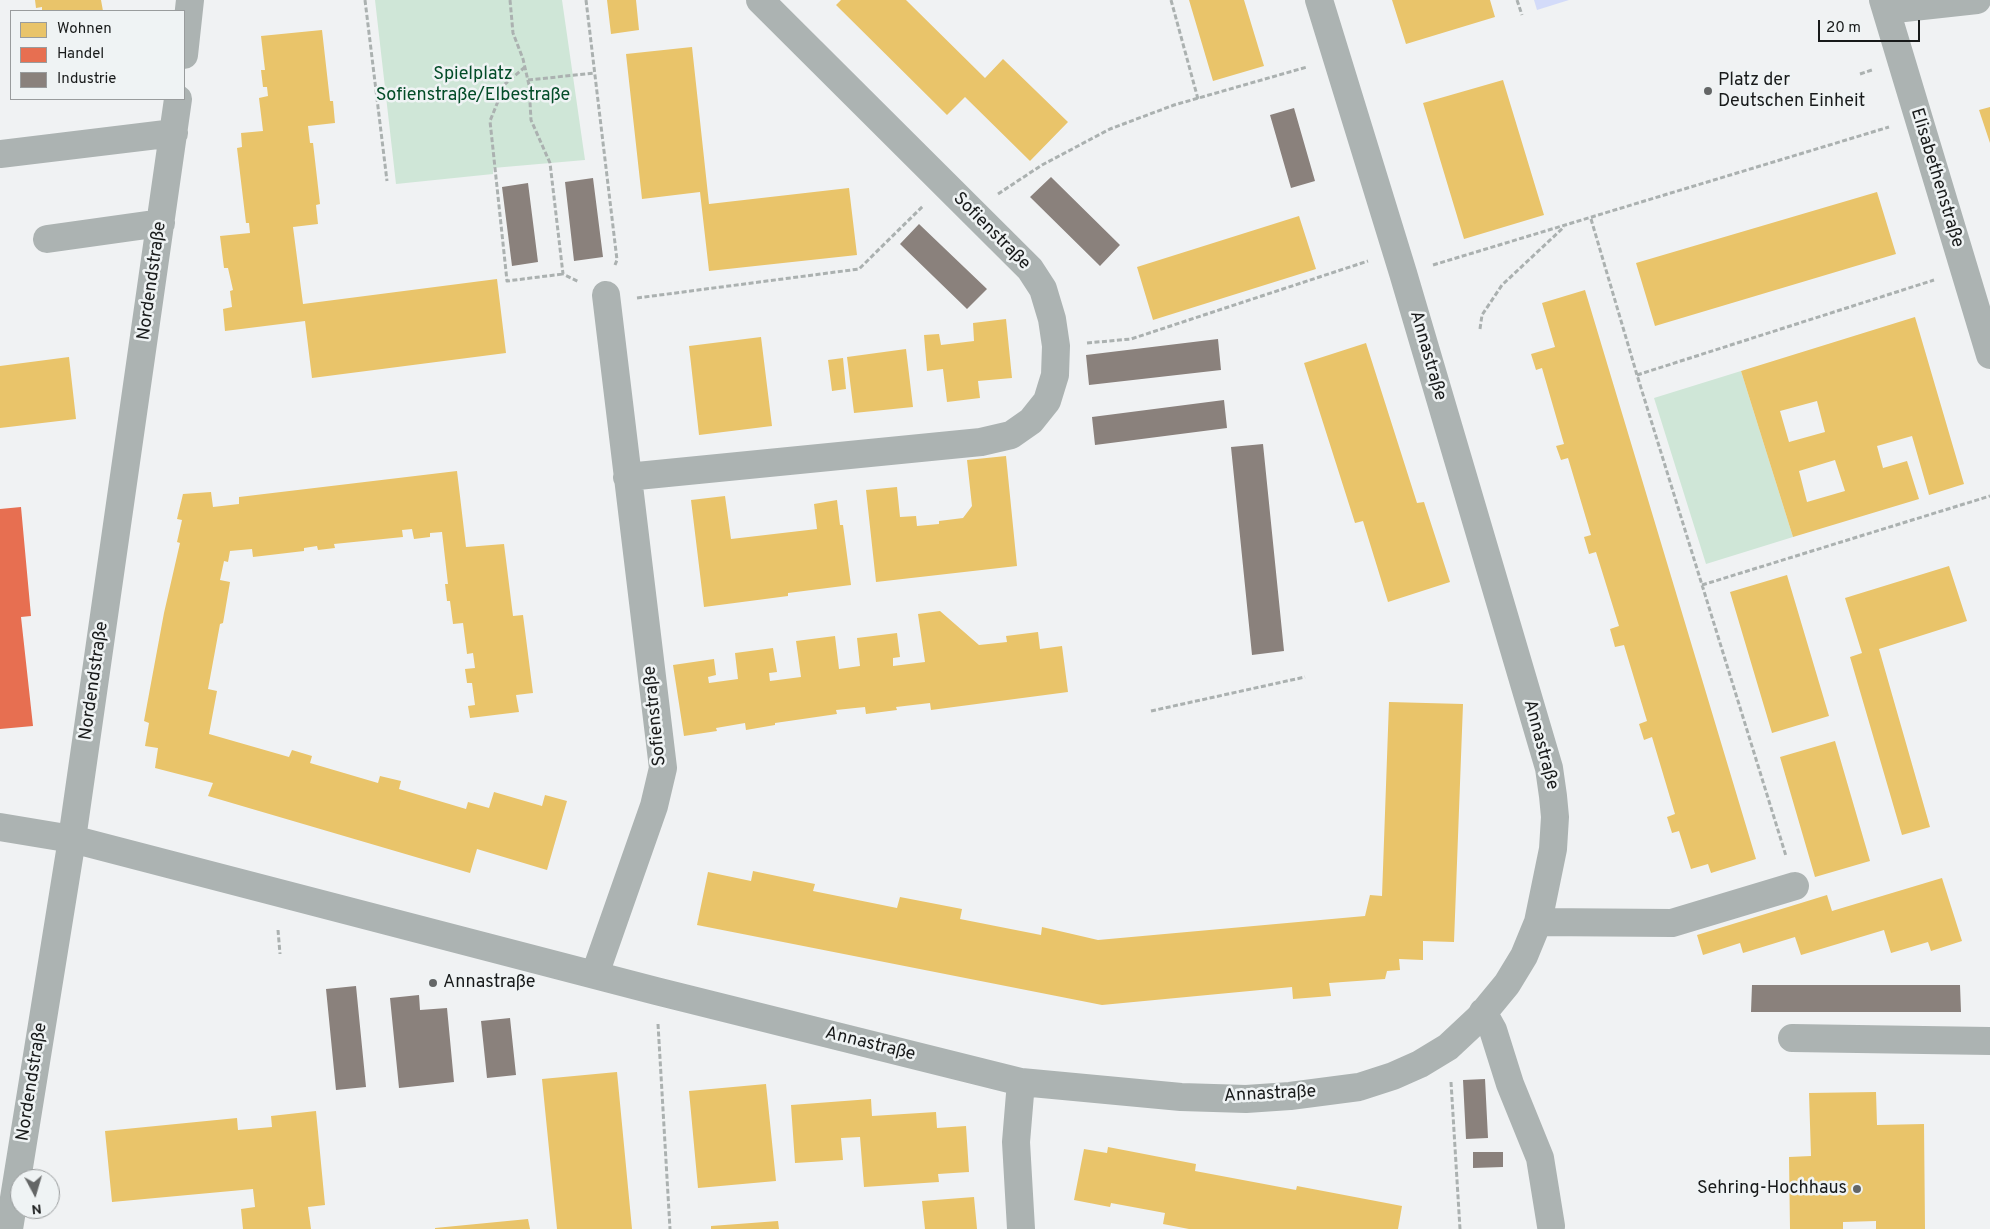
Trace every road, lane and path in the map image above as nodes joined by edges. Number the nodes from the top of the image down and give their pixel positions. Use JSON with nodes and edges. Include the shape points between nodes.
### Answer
{"nodes":[{"id":1,"x":190,"y":0,"type":"edge"},
{"id":2,"x":365,"y":0,"type":"edge"},
{"id":3,"x":510,"y":0,"type":"edge"},
{"id":4,"x":586,"y":0,"type":"edge"},
{"id":5,"x":760,"y":0,"type":"edge"},
{"id":6,"x":1171,"y":0,"type":"edge"},
{"id":7,"x":1319,"y":0,"type":"edge"},
{"id":8,"x":1517,"y":0,"type":"edge"},
{"id":9,"x":1977,"y":0,"type":"edge"},
{"id":10,"x":1884,"y":5,"type":"edge"},
{"id":11,"x":1522,"y":15,"type":"dead end"},
{"id":12,"x":185,"y":46,"type":"edge"},
{"id":13,"x":1337,"y":58,"type":"junction"},
{"id":14,"x":525,"y":66,"type":"junction"},
{"id":15,"x":595,"y":73,"type":"junction"},
{"id":16,"x":528,"y":80,"type":"junction"},
{"id":17,"x":1198,"y":99,"type":"junction"},
{"id":18,"x":178,"y":100,"type":"edge"},
{"id":19,"x":1918,"y":118,"type":"junction"},
{"id":20,"x":174,"y":133,"type":"junction"},
{"id":21,"x":0,"y":154,"type":"edge"},
{"id":22,"x":388,"y":181,"type":"dead end"},
{"id":23,"x":944,"y":184,"type":"junction"},
{"id":24,"x":971,"y":211,"type":"junction"},
{"id":25,"x":1591,"y":219,"type":"junction"},
{"id":26,"x":161,"y":224,"type":"junction"},
{"id":27,"x":1565,"y":227,"type":"junction"},
{"id":28,"x":47,"y":239,"type":"dead end"},
{"id":29,"x":1400,"y":262,"type":"junction"},
{"id":30,"x":1964,"y":270,"type":"junction"},
{"id":31,"x":562,"y":274,"type":"junction"},
{"id":32,"x":606,"y":299,"type":"junction"},
{"id":33,"x":1480,"y":329,"type":"dead end"},
{"id":34,"x":1056,"y":346,"type":"junction"},
{"id":35,"x":1990,"y":355,"type":"edge"},
{"id":36,"x":1637,"y":375,"type":"junction"},
{"id":37,"x":627,"y":477,"type":"junction"},
{"id":38,"x":1990,"y":496,"type":"edge"},
{"id":39,"x":1702,"y":585,"type":"junction"},
{"id":40,"x":1305,"y":677,"type":"dead end"},
{"id":41,"x":1151,"y":711,"type":"dead end"},
{"id":42,"x":0,"y":827,"type":"edge"},
{"id":43,"x":72,"y":839,"type":"junction"},
{"id":44,"x":1795,"y":886,"type":"joint"},
{"id":45,"x":1538,"y":922,"type":"junction"},
{"id":46,"x":278,"y":930,"type":"dead end"},
{"id":47,"x":280,"y":954,"type":"dead end"},
{"id":48,"x":595,"y":974,"type":"junction"},
{"id":49,"x":656,"y":991,"type":"junction"},
{"id":50,"x":1483,"y":1012,"type":"junction"},
{"id":51,"x":1792,"y":1038,"type":"dead end"},
{"id":52,"x":1990,"y":1041,"type":"edge"},
{"id":53,"x":1448,"y":1047,"type":"junction"},
{"id":54,"x":1021,"y":1082,"type":"junction"},
{"id":55,"x":1551,"y":1226,"type":"dead end"},
{"id":56,"x":9,"y":1229,"type":"edge"},
{"id":57,"x":670,"y":1229,"type":"edge"},
{"id":58,"x":1020,"y":1229,"type":"edge"},
{"id":59,"x":1460,"y":1229,"type":"edge"}],
"edges":[{"from":1,"to":12,"type":"street"},
{"from":2,"to":22,"type":"path"},
{"from":3,"to":14,"type":"path","via":[[513,33]]},
{"from":4,"to":15,"type":"path"},
{"from":5,"to":23,"type":"street","name":"Sofienstraße"},
{"from":6,"to":17,"type":"path"},
{"from":7,"to":13,"type":"street","name":"Annastraße"},
{"from":8,"to":11,"type":"path"},
{"from":9,"to":10,"type":"street"},
{"from":10,"to":19,"type":"street","name":"Elisabethenstraße"},
{"from":13,"to":17,"type":"path"},
{"from":13,"to":29,"type":"street","name":"Annastraße"},
{"from":14,"to":16,"type":"path"},
{"from":14,"to":31,"type":"path","via":[[505,84],[490,121],[507,281]]},
{"from":15,"to":16,"type":"path"},
{"from":15,"to":32,"type":"path","via":[[617,260]]},
{"from":16,"to":31,"type":"path","via":[[531,120],[550,163]]},
{"from":17,"to":24,"type":"path","via":[[1110,129],[1042,165]]},
{"from":18,"to":20,"type":"street","name":"Nordendstraße"},
{"from":19,"to":25,"type":"path"},
{"from":19,"to":30,"type":"street","name":"Elisabethenstraße"},
{"from":20,"to":21,"type":"street"},
{"from":20,"to":26,"type":"street","name":"Nordendstraße"},
{"from":23,"to":24,"type":"street","name":"Sofienstraße"},
{"from":23,"to":32,"type":"path","via":[[859,269]]},
{"from":24,"to":34,"type":"street","name":"Sofienstraße","via":[[1030,269],[1043,289]]},
{"from":25,"to":27,"type":"path"},
{"from":25,"to":36,"type":"path"},
{"from":26,"to":28,"type":"street"},
{"from":26,"to":43,"type":"street","name":"Nordendstraße"},
{"from":27,"to":29,"type":"path"},
{"from":27,"to":33,"type":"path","via":[[1502,285],[1482,315]]},
{"from":29,"to":34,"type":"path","via":[[1131,339]]},
{"from":29,"to":45,"type":"street","name":"Annastraße","via":[[1549,768],[1555,817],[1554,849]]},
{"from":30,"to":35,"type":"street","name":"Elisabethenstraße"},
{"from":30,"to":36,"type":"path"},
{"from":31,"to":32,"type":"path"},
{"from":32,"to":37,"type":"street","name":"Sofienstraße"},
{"from":34,"to":37,"type":"street","name":"Sofienstraße","via":[[1055,375],[1046,401],[1032,421],[1011,435],[981,442]]},
{"from":36,"to":39,"type":"path"},
{"from":37,"to":48,"type":"street","name":"Sofienstraße","via":[[664,768],[654,806]]},
{"from":38,"to":39,"type":"path"},
{"from":39,"to":44,"type":"path"},
{"from":40,"to":41,"type":"path"},
{"from":42,"to":43,"type":"street","name":"Annastraße"},
{"from":43,"to":48,"type":"street","name":"Annastraße"},
{"from":43,"to":56,"type":"street","name":"Nordendstraße"},
{"from":44,"to":45,"type":"street","via":[[1672,923]]},
{"from":45,"to":50,"type":"street","name":"Annastraße","via":[[1508,984]]},
{"from":46,"to":47,"type":"path"},
{"from":48,"to":49,"type":"street","name":"Annastraße"},
{"from":49,"to":54,"type":"street","name":"Annastraße"},
{"from":49,"to":57,"type":"path"},
{"from":50,"to":53,"type":"street","name":"Annastraße"},
{"from":50,"to":55,"type":"street","via":[[1493,1030],[1510,1084],[1540,1158]]},
{"from":51,"to":52,"type":"street"},
{"from":53,"to":54,"type":"street","name":"Annastraße","via":[[1420,1064],[1359,1087],[1281,1097],[1181,1097]]},
{"from":53,"to":59,"type":"path"},
{"from":54,"to":58,"type":"street","via":[[1016,1142]]}]}
